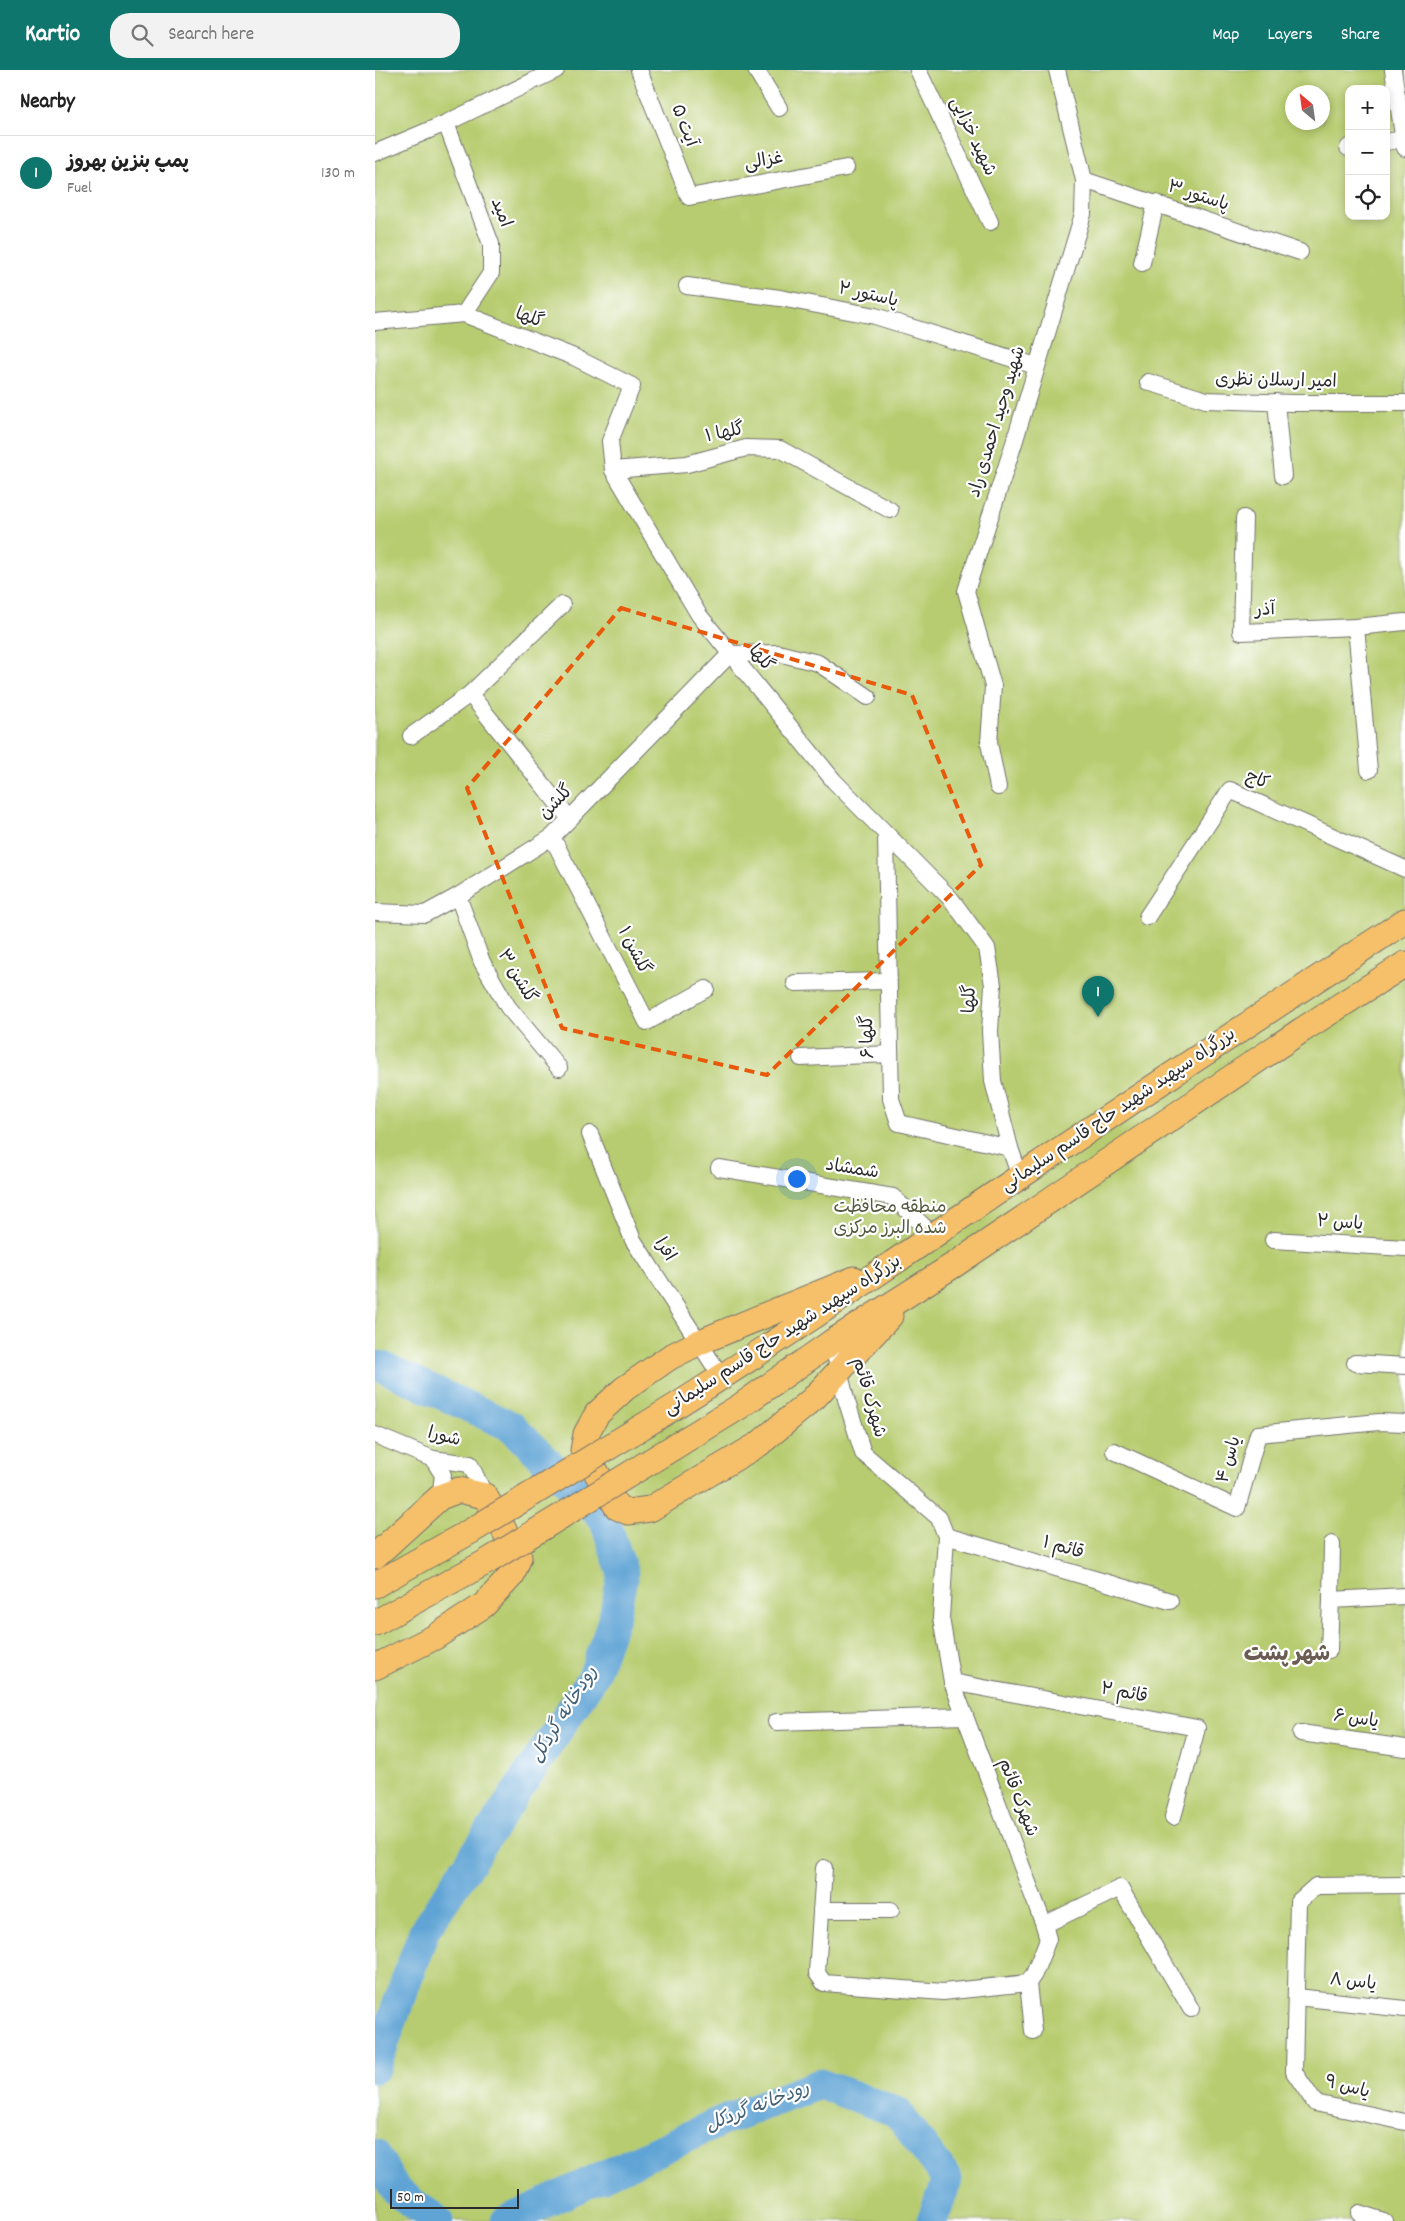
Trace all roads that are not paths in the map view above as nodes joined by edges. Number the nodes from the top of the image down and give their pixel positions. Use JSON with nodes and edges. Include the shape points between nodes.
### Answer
{"nodes":[{"id":1,"x":556,"y":70,"type":"edge"},
{"id":2,"x":639,"y":70,"type":"edge"},
{"id":3,"x":755,"y":70,"type":"edge"},
{"id":4,"x":918,"y":70,"type":"edge"},
{"id":5,"x":1057,"y":70,"type":"edge"},
{"id":6,"x":1393,"y":70,"type":"edge"},
{"id":7,"x":779,"y":108,"type":"dead end"},
{"id":8,"x":446,"y":123,"type":"junction"},
{"id":9,"x":1390,"y":142,"type":"edge"},
{"id":10,"x":1404,"y":144,"type":"edge"},
{"id":11,"x":375,"y":153,"type":"edge"},
{"id":12,"x":845,"y":168,"type":"dead end"},
{"id":13,"x":1084,"y":180,"type":"junction"},
{"id":14,"x":689,"y":197,"type":"joint"},
{"id":15,"x":1155,"y":203,"type":"junction"},
{"id":16,"x":990,"y":222,"type":"dead end"},
{"id":17,"x":1300,"y":252,"type":"dead end"},
{"id":18,"x":1142,"y":263,"type":"dead end"},
{"id":19,"x":687,"y":286,"type":"dead end"},
{"id":20,"x":464,"y":314,"type":"junction"},
{"id":21,"x":375,"y":322,"type":"edge"},
{"id":22,"x":1036,"y":366,"type":"junction"},
{"id":23,"x":1148,"y":382,"type":"dead end"},
{"id":24,"x":1275,"y":402,"type":"junction"},
{"id":25,"x":1405,"y":403,"type":"edge"},
{"id":26,"x":613,"y":470,"type":"junction"},
{"id":27,"x":1283,"y":476,"type":"dead end"},
{"id":28,"x":890,"y":510,"type":"dead end"},
{"id":29,"x":1244,"y":518,"type":"dead end"},
{"id":30,"x":562,"y":605,"type":"dead end"},
{"id":31,"x":1405,"y":622,"type":"edge"},
{"id":32,"x":1356,"y":627,"type":"junction"},
{"id":33,"x":730,"y":654,"type":"junction"},
{"id":34,"x":470,"y":694,"type":"junction"},
{"id":35,"x":868,"y":697,"type":"dead end"},
{"id":36,"x":411,"y":736,"type":"dead end"},
{"id":37,"x":1369,"y":770,"type":"dead end"},
{"id":38,"x":998,"y":787,"type":"dead end"},
{"id":39,"x":569,"y":819,"type":"junction"},
{"id":40,"x":886,"y":835,"type":"junction"},
{"id":41,"x":552,"y":838,"type":"junction"},
{"id":42,"x":1405,"y":869,"type":"edge"},
{"id":43,"x":458,"y":896,"type":"junction"},
{"id":44,"x":375,"y":912,"type":"edge"},
{"id":45,"x":1147,"y":917,"type":"dead end"},
{"id":46,"x":1405,"y":921,"type":"edge"},
{"id":47,"x":1405,"y":964,"type":"edge"},
{"id":48,"x":888,"y":981,"type":"junction"},
{"id":49,"x":795,"y":982,"type":"dead end"},
{"id":50,"x":706,"y":988,"type":"dead end"},
{"id":51,"x":890,"y":1054,"type":"junction"},
{"id":52,"x":801,"y":1058,"type":"dead end"},
{"id":53,"x":559,"y":1068,"type":"dead end"},
{"id":54,"x":590,"y":1134,"type":"dead end"},
{"id":55,"x":1010,"y":1148,"type":"junction"},
{"id":56,"x":719,"y":1168,"type":"dead end"},
{"id":57,"x":1020,"y":1177,"type":"junction"},
{"id":58,"x":935,"y":1236,"type":"junction"},
{"id":59,"x":1273,"y":1240,"type":"dead end"},
{"id":60,"x":1405,"y":1248,"type":"edge"},
{"id":61,"x":896,"y":1263,"type":"junction"},
{"id":62,"x":917,"y":1288,"type":"junction"},
{"id":63,"x":699,"y":1342,"type":"junction"},
{"id":64,"x":832,"y":1342,"type":"junction"},
{"id":65,"x":1355,"y":1363,"type":"dead end"},
{"id":66,"x":1405,"y":1366,"type":"edge"},
{"id":67,"x":839,"y":1370,"type":"junction"},
{"id":68,"x":722,"y":1378,"type":"junction"},
{"id":69,"x":1405,"y":1423,"type":"edge"},
{"id":70,"x":375,"y":1435,"type":"edge"},
{"id":71,"x":1114,"y":1450,"type":"dead end"},
{"id":72,"x":433,"y":1459,"type":"junction"},
{"id":73,"x":485,"y":1496,"type":"junction"},
{"id":74,"x":440,"y":1497,"type":"junction"},
{"id":75,"x":946,"y":1536,"type":"junction"},
{"id":76,"x":1332,"y":1544,"type":"dead end"},
{"id":77,"x":375,"y":1556,"type":"edge"},
{"id":78,"x":375,"y":1585,"type":"edge"},
{"id":79,"x":1405,"y":1596,"type":"edge"},
{"id":80,"x":1331,"y":1600,"type":"junction"},
{"id":81,"x":1170,"y":1601,"type":"dead end"},
{"id":82,"x":375,"y":1623,"type":"edge"},
{"id":83,"x":1329,"y":1650,"type":"dead end"},
{"id":84,"x":375,"y":1667,"type":"edge"},
{"id":85,"x":952,"y":1682,"type":"junction"},
{"id":86,"x":965,"y":1716,"type":"junction"},
{"id":87,"x":776,"y":1722,"type":"dead end"},
{"id":88,"x":1301,"y":1732,"type":"dead end"},
{"id":89,"x":1405,"y":1748,"type":"edge"},
{"id":90,"x":1173,"y":1817,"type":"dead end"},
{"id":91,"x":824,"y":1868,"type":"dead end"},
{"id":92,"x":1405,"y":1886,"type":"edge"},
{"id":93,"x":821,"y":1910,"type":"junction"},
{"id":94,"x":891,"y":1910,"type":"dead end"},
{"id":95,"x":1044,"y":1925,"type":"junction"},
{"id":96,"x":1028,"y":1983,"type":"junction"},
{"id":97,"x":1297,"y":1997,"type":"junction"},
{"id":98,"x":1191,"y":2009,"type":"dead end"},
{"id":99,"x":1405,"y":2009,"type":"edge"},
{"id":100,"x":1033,"y":2031,"type":"dead end"},
{"id":101,"x":1405,"y":2122,"type":"edge"},
{"id":102,"x":1359,"y":2213,"type":"dead end"},
{"id":103,"x":1384,"y":2221,"type":"edge"}],
"edges":[{"from":1,"to":8,"type":"street"},
{"from":2,"to":14,"type":"street","name":"آیت ۵"},
{"from":3,"to":7,"type":"street"},
{"from":4,"to":16,"type":"street","name":"شهید خزایی"},
{"from":5,"to":13,"type":"street","name":"شهید وحید احمدی راد"},
{"from":6,"to":10,"type":"street"},
{"from":8,"to":11,"type":"street"},
{"from":8,"to":20,"type":"street","name":"امید","via":[[491,244],[491,273]]},
{"from":9,"to":10,"type":"street"},
{"from":12,"to":14,"type":"street","name":"غزالی"},
{"from":13,"to":15,"type":"street","name":"پاستور ۳"},
{"from":13,"to":22,"type":"street","name":"شهید وحید احمدی راد","via":[[1083,214]]},
{"from":15,"to":17,"type":"street","name":"پاستور ۳"},
{"from":15,"to":18,"type":"street"},
{"from":19,"to":22,"type":"street","name":"پاستور ۲","via":[[780,298],[875,316]]},
{"from":20,"to":21,"type":"street","name":"گلها"},
{"from":20,"to":26,"type":"street","name":"گلها","via":[[574,358],[632,386],[610,441]]},
{"from":22,"to":38,"type":"street","name":"شهید وحید احمدی راد","via":[[967,591],[993,686],[989,743]]},
{"from":23,"to":24,"type":"street","name":"امیر ارسلان نظری","via":[[1206,400]]},
{"from":24,"to":25,"type":"street","name":"امیر ارسلان نظری"},
{"from":24,"to":27,"type":"street"},
{"from":26,"to":28,"type":"street","name":"گلها ۱","via":[[687,464],[746,448],[780,449]]},
{"from":26,"to":33,"type":"street","name":"گلها","via":[[699,615]]},
{"from":29,"to":32,"type":"street","name":"آذر","via":[[1241,632]]},
{"from":30,"to":34,"type":"street"},
{"from":31,"to":32,"type":"street","name":"آذر"},
{"from":32,"to":37,"type":"street"},
{"from":33,"to":35,"type":"street","via":[[778,653],[818,664]]},
{"from":33,"to":39,"type":"street","name":"گلشن"},
{"from":33,"to":40,"type":"street","name":"گلها","via":[[835,781]]},
{"from":34,"to":36,"type":"street"},
{"from":34,"to":39,"type":"street"},
{"from":39,"to":41,"type":"street","name":"گلشن"},
{"from":40,"to":48,"type":"street","name":"گلها ۶"},
{"from":40,"to":55,"type":"street","name":"گلها","via":[[951,900],[987,948],[993,986],[989,1031],[993,1081]]},
{"from":41,"to":43,"type":"street","name":"گلشن"},
{"from":41,"to":50,"type":"street","name":"گلشن ۱","via":[[647,1022]]},
{"from":42,"to":45,"type":"street","name":"کاج","via":[[1230,790]]},
{"from":43,"to":44,"type":"street","name":"گلشن","via":[[425,914]]},
{"from":43,"to":53,"type":"street","name":"گلشن ۳","via":[[482,962],[508,1007]]},
{"from":46,"to":57,"type":"highway","name":"بزرگراه سپهبد شهید حاج قاسم سلیمانی"},
{"from":47,"to":62,"type":"highway","name":"بزرگراه سپهبد شهید حاج قاسم سلیمانی"},
{"from":48,"to":49,"type":"street"},
{"from":48,"to":51,"type":"street","name":"گلها ۶"},
{"from":51,"to":52,"type":"street"},
{"from":51,"to":55,"type":"street","name":"گلها ۶","via":[[891,1099],[899,1123]]},
{"from":54,"to":63,"type":"street","name":"افرا","via":[[633,1240]]},
{"from":55,"to":57,"type":"street","name":"گلها"},
{"from":56,"to":58,"type":"street","name":"شمشاد","via":[[893,1197]]},
{"from":57,"to":58,"type":"highway","name":"بزرگراه سپهبد شهید حاج قاسم سلیمانی"},
{"from":58,"to":61,"type":"highway","name":"بزرگراه سپهبد شهید حاج قاسم سلیمانی"},
{"from":59,"to":60,"type":"street","name":"یاس ۲"},
{"from":61,"to":63,"type":"highway"},
{"from":61,"to":68,"type":"highway","name":"بزرگراه سپهبد شهید حاج قاسم سلیمانی"},
{"from":62,"to":64,"type":"highway","name":"بزرگراه سپهبد شهید حاج قاسم سلیمانی"},
{"from":62,"to":67,"type":"highway"},
{"from":63,"to":67,"type":"highway","via":[[624,1389],[597,1414],[586,1434],[583,1450],[617,1507],[628,1512],[650,1509],[759,1444],[813,1399]]},
{"from":63,"to":68,"type":"street","name":"افرا"},
{"from":64,"to":67,"type":"street","name":"شهرک قائم"},
{"from":64,"to":82,"type":"highway","name":"بزرگراه سپهبد شهید حاج قاسم سلیمانی","bridge":true,"via":[[739,1407],[488,1560]]},
{"from":65,"to":66,"type":"street"},
{"from":67,"to":75,"type":"street","name":"شهرک قائم","via":[[863,1453],[939,1518]]},
{"from":68,"to":78,"type":"highway","name":"بزرگراه سپهبد شهید حاج قاسم سلیمانی","bridge":true,"via":[[471,1531]]},
{"from":69,"to":71,"type":"street","name":"یاس ۴","via":[[1379,1422],[1258,1434],[1237,1508]]},
{"from":70,"to":72,"type":"street","name":"شورا"},
{"from":72,"to":73,"type":"street","name":"شورا","via":[[470,1464]]},
{"from":72,"to":74,"type":"street","via":[[443,1475]]},
{"from":73,"to":74,"type":"highway","via":[[459,1490]]},
{"from":73,"to":84,"type":"highway","via":[[519,1557],[512,1575],[484,1605],[435,1637]]},
{"from":74,"to":77,"type":"highway"},
{"from":75,"to":81,"type":"street","name":"قائم ۱"},
{"from":75,"to":85,"type":"street","name":"شهرک قائم","via":[[941,1618]]},
{"from":76,"to":80,"type":"street"},
{"from":79,"to":80,"type":"street"},
{"from":80,"to":83,"type":"street"},
{"from":85,"to":86,"type":"street","name":"شهرک قائم"},
{"from":85,"to":90,"type":"street","name":"قائم ۲","via":[[1197,1728]]},
{"from":86,"to":87,"type":"street"},
{"from":86,"to":95,"type":"street","name":"شهرک قائم"},
{"from":88,"to":89,"type":"street","name":"یاس ۶"},
{"from":91,"to":93,"type":"street"},
{"from":92,"to":97,"type":"street","via":[[1316,1886],[1298,1902]]},
{"from":93,"to":94,"type":"street"},
{"from":93,"to":96,"type":"street","via":[[817,1973],[824,1984],[943,1992]]},
{"from":95,"to":96,"type":"street","name":"شهرک قائم","via":[[1047,1939]]},
{"from":95,"to":98,"type":"street","via":[[1120,1888]]},
{"from":96,"to":100,"type":"street"},
{"from":97,"to":99,"type":"street","name":"یاس ۸"},
{"from":97,"to":101,"type":"street","name":"یاس ۹","via":[[1294,2072],[1315,2103]]},
{"from":102,"to":103,"type":"street"}]}
